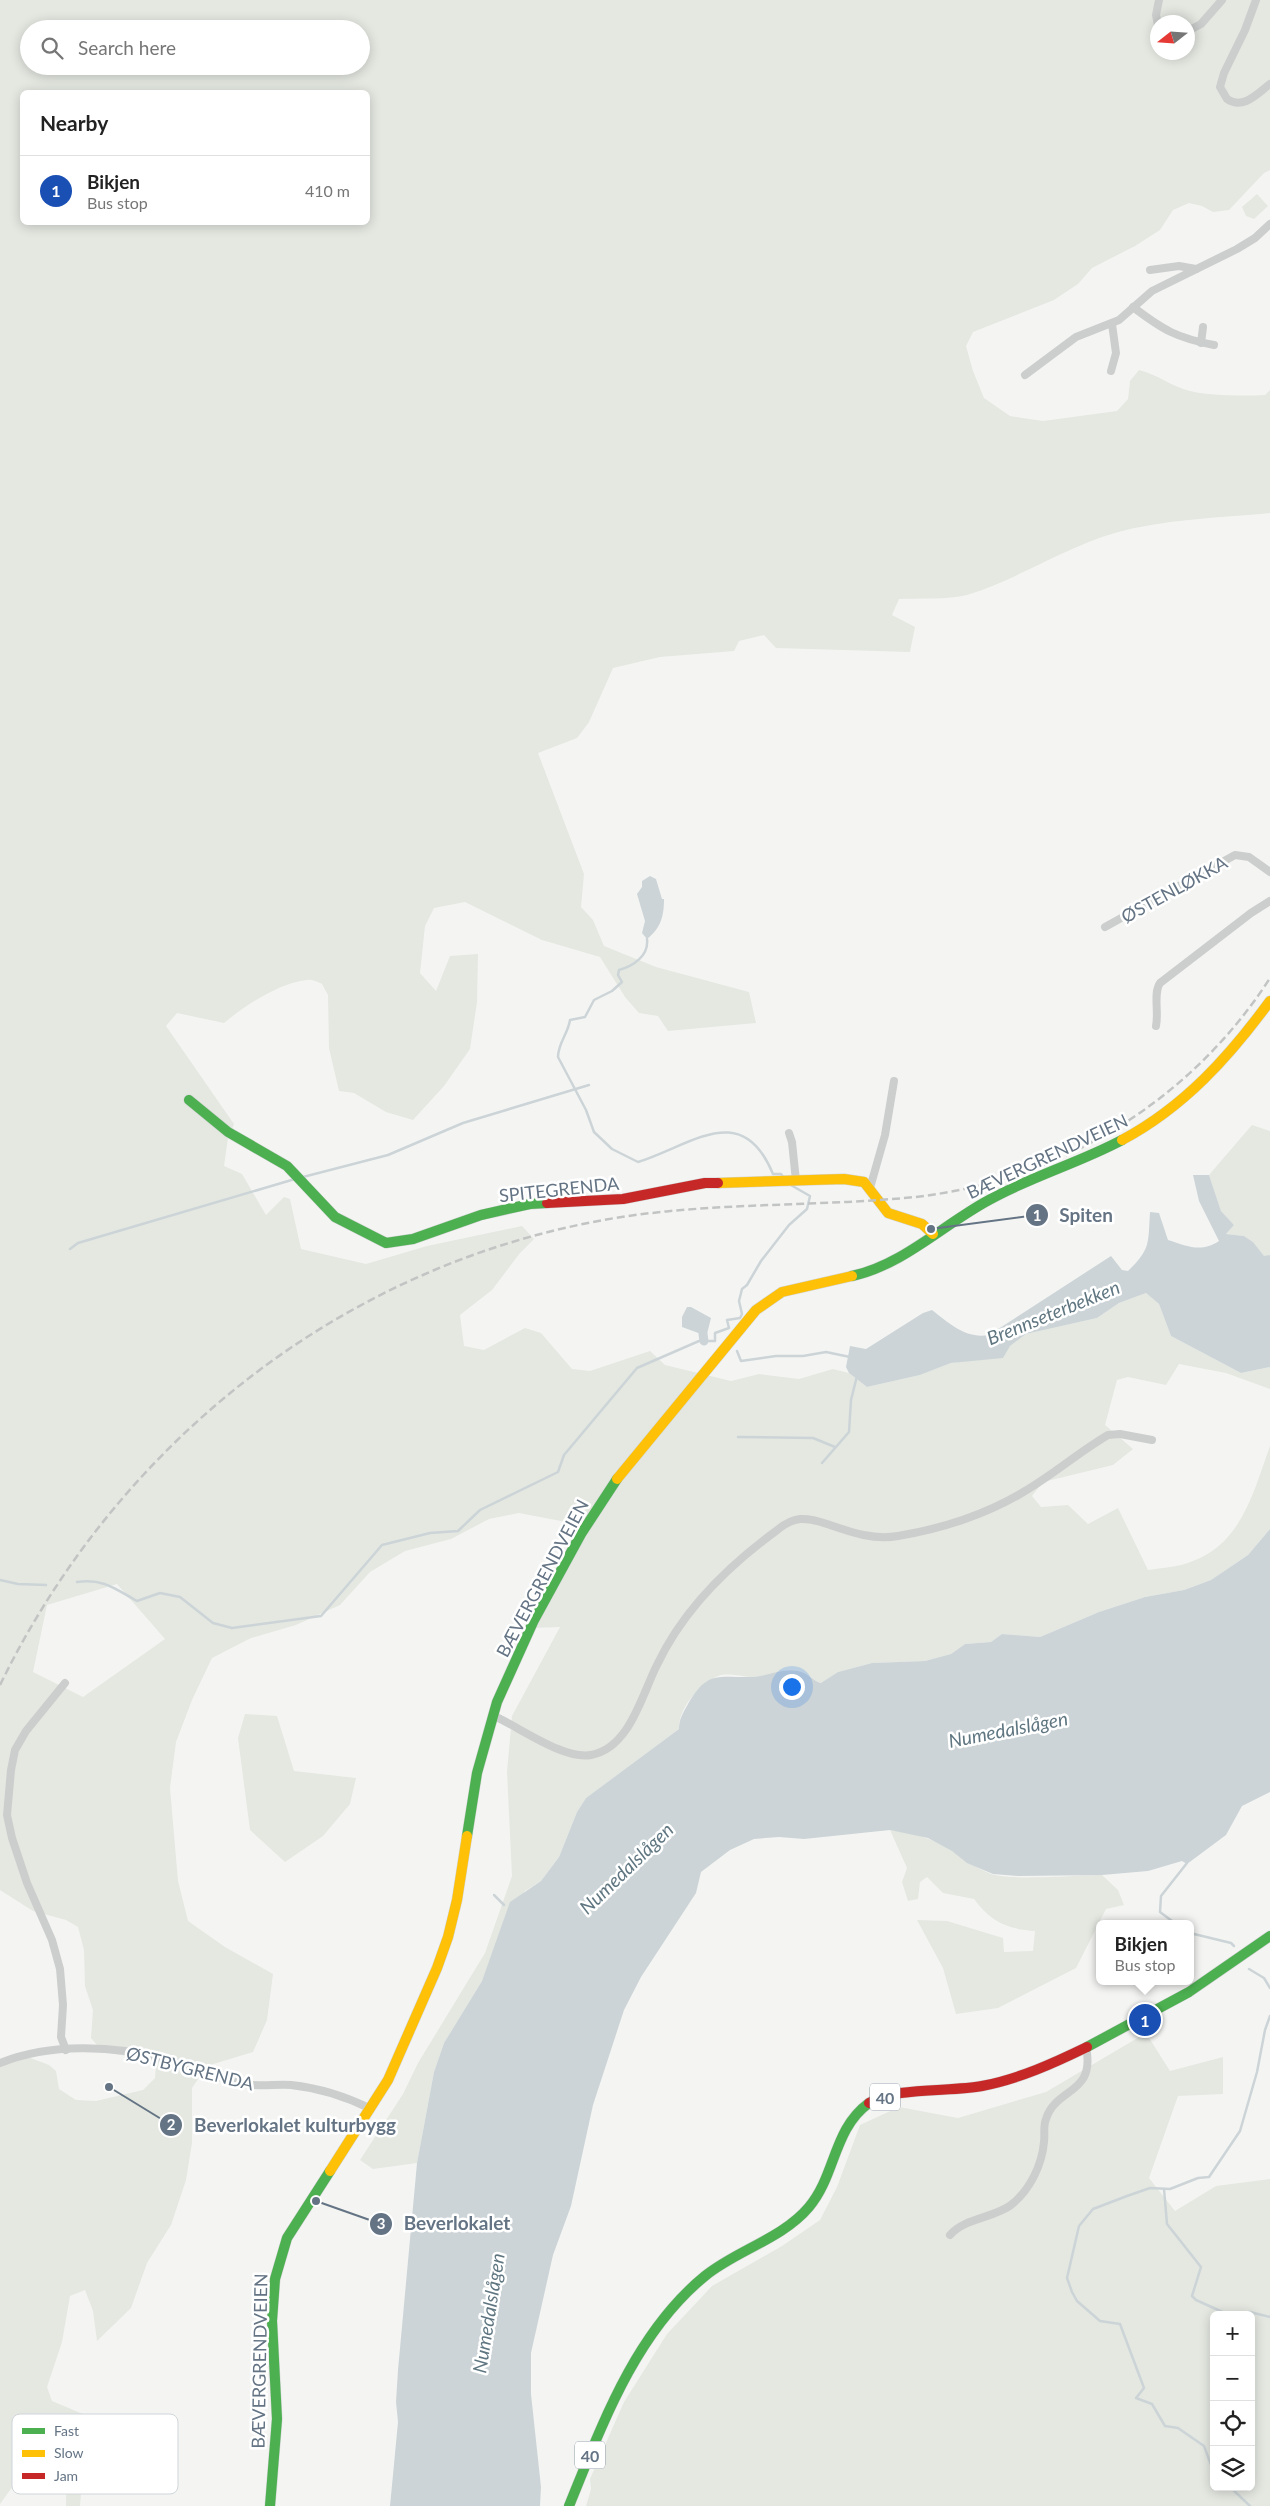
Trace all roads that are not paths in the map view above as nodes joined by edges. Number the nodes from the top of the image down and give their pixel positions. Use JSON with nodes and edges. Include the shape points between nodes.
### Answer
{"nodes":[{"id":1,"x":1159,"y":0,"type":"edge"},
{"id":2,"x":1222,"y":0,"type":"edge"},
{"id":3,"x":1256,"y":0,"type":"edge"},
{"id":4,"x":1156,"y":15,"type":"edge"},
{"id":5,"x":1195,"y":28,"type":"edge"},
{"id":6,"x":1270,"y":84,"type":"edge"},
{"id":7,"x":1270,"y":224,"type":"edge"},
{"id":8,"x":1196,"y":269,"type":"junction"},
{"id":9,"x":1150,"y":270,"type":"dead end"},
{"id":10,"x":1133,"y":307,"type":"junction"},
{"id":11,"x":1112,"y":324,"type":"junction"},
{"id":12,"x":1204,"y":327,"type":"dead end"},
{"id":13,"x":1201,"y":342,"type":"junction"},
{"id":14,"x":1214,"y":345,"type":"dead end"},
{"id":15,"x":1111,"y":371,"type":"dead end"},
{"id":16,"x":1026,"y":375,"type":"dead end"},
{"id":17,"x":1270,"y":872,"type":"edge"},
{"id":18,"x":1270,"y":901,"type":"edge"},
{"id":19,"x":1105,"y":928,"type":"dead end"},
{"id":20,"x":1270,"y":1001,"type":"edge"},
{"id":21,"x":1156,"y":1026,"type":"dead end"},
{"id":22,"x":894,"y":1081,"type":"dead end"},
{"id":23,"x":189,"y":1100,"type":"dead end"},
{"id":24,"x":789,"y":1133,"type":"dead end"},
{"id":25,"x":796,"y":1181,"type":"junction"},
{"id":26,"x":870,"y":1188,"type":"junction"},
{"id":27,"x":933,"y":1234,"type":"junction"},
{"id":28,"x":1152,"y":1440,"type":"dead end"},
{"id":29,"x":65,"y":1682,"type":"dead end"},
{"id":30,"x":492,"y":1715,"type":"junction"},
{"id":31,"x":1270,"y":1936,"type":"edge"},
{"id":32,"x":1086,"y":2047,"type":"junction"},
{"id":33,"x":66,"y":2050,"type":"junction"},
{"id":34,"x":0,"y":2063,"type":"edge"},
{"id":35,"x":370,"y":2109,"type":"junction"},
{"id":36,"x":950,"y":2235,"type":"dead end"},
{"id":37,"x":270,"y":2506,"type":"edge"},
{"id":38,"x":569,"y":2506,"type":"edge"}],
"edges":[{"from":1,"to":4,"type":"street"},
{"from":2,"to":5,"type":"street","via":[[1202,24]]},
{"from":3,"to":6,"type":"street","via":[[1220,87],[1227,99],[1238,104]]},
{"from":7,"to":8,"type":"street","via":[[1255,238]]},
{"from":8,"to":9,"type":"street","via":[[1179,266]]},
{"from":8,"to":10,"type":"street","via":[[1152,290]]},
{"from":10,"to":11,"type":"street"},
{"from":10,"to":13,"type":"street","via":[[1173,334]]},
{"from":11,"to":15,"type":"street","via":[[1116,353]]},
{"from":11,"to":16,"type":"street","via":[[1076,337]]},
{"from":12,"to":13,"type":"street"},
{"from":13,"to":14,"type":"street"},
{"from":17,"to":19,"type":"street","name":"ØSTENLØKKA","via":[[1249,857],[1235,855]]},
{"from":18,"to":21,"type":"street","via":[[1251,912],[1160,983],[1156,991],[1159,1010]]},
{"from":20,"to":27,"type":"main road","name":"BÆVERGRENDVEIEN","via":[[1224,1060],[1186,1098],[1158,1119],[1110,1146],[989,1199]]},
{"from":22,"to":26,"type":"street","via":[[885,1135]]},
{"from":23,"to":25,"type":"main road","name":"SPITEGRENDA","via":[[228,1132],[288,1166],[334,1216],[386,1243],[413,1239],[481,1215],[530,1204],[614,1200],[705,1184]]},
{"from":24,"to":25,"type":"street"},
{"from":25,"to":26,"type":"main road","name":"SPITEGRENDA","via":[[851,1179],[864,1182]]},
{"from":26,"to":27,"type":"main road","via":[[888,1213],[922,1224]]},
{"from":27,"to":30,"type":"main road","name":"BÆVERGRENDVEIEN","via":[[892,1261],[869,1271],[788,1288],[771,1296],[756,1310],[608,1491],[534,1620]]},
{"from":28,"to":30,"type":"street","via":[[1120,1434],[1108,1436],[1005,1502],[974,1516],[907,1535],[866,1536],[812,1519],[786,1524],[730,1569],[694,1607],[662,1654],[623,1733],[600,1752],[584,1755],[568,1752]]},
{"from":29,"to":33,"type":"street","via":[[15,1750],[7,1815],[27,1883],[58,1962],[64,2005],[61,2037]]},
{"from":30,"to":35,"type":"main road","name":"BÆVERGRENDVEIEN","via":[[479,1763],[462,1874],[448,1937],[401,2052]]},
{"from":31,"to":32,"type":"main road","number":"40","via":[[1198,1986]]},
{"from":32,"to":36,"type":"street","via":[[1089,2065],[1086,2073],[1081,2083],[1058,2101],[1046,2118],[1039,2168],[1027,2187],[1012,2204],[960,2227]]},
{"from":32,"to":38,"type":"main road","number":"40","via":[[1042,2068],[1001,2082],[961,2090],[883,2097],[858,2111],[841,2137],[820,2192],[805,2211],[704,2277],[689,2289],[665,2318],[621,2385]]},
{"from":33,"to":34,"type":"street","name":"ØSTBYGRENDA","via":[[29,2053]]},
{"from":33,"to":35,"type":"street","name":"ØSTBYGRENDA","via":[[129,2051],[250,2085],[291,2085],[325,2091]]},
{"from":35,"to":37,"type":"main road","name":"BÆVERGRENDVEIEN","via":[[287,2238],[276,2267],[272,2324],[277,2409]]}]}
